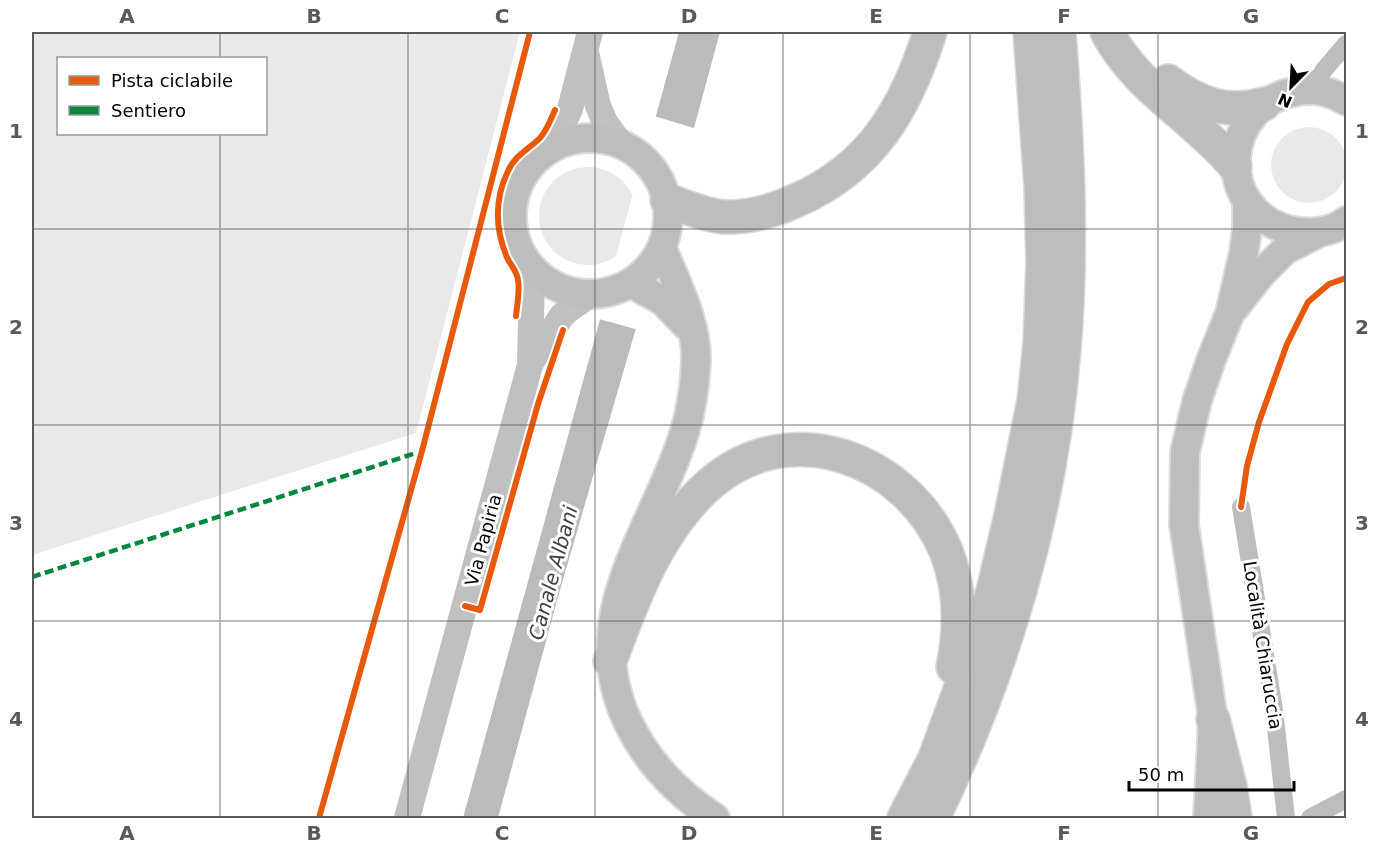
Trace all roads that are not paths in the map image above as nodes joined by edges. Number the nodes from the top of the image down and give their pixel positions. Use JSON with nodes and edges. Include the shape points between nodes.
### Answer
{"nodes":[{"id":1,"x":930,"y":32,"type":"edge"},
{"id":2,"x":1030,"y":32,"type":"edge"},
{"id":3,"x":1059,"y":32,"type":"edge"},
{"id":4,"x":1107,"y":32,"type":"edge"},
{"id":5,"x":1127,"y":32,"type":"edge"},
{"id":6,"x":588,"y":40,"type":"edge"},
{"id":7,"x":1347,"y":44,"type":"edge"},
{"id":8,"x":1307,"y":90,"type":"junction"},
{"id":9,"x":1347,"y":101,"type":"edge"},
{"id":10,"x":1264,"y":104,"type":"junction"},
{"id":11,"x":620,"y":143,"type":"junction"},
{"id":12,"x":552,"y":146,"type":"junction"},
{"id":13,"x":1235,"y":166,"type":"junction"},
{"id":14,"x":667,"y":200,"type":"junction"},
{"id":15,"x":1247,"y":201,"type":"junction"},
{"id":16,"x":1347,"y":221,"type":"edge"},
{"id":17,"x":1320,"y":232,"type":"junction"},
{"id":18,"x":662,"y":248,"type":"junction"},
{"id":19,"x":532,"y":269,"type":"junction"},
{"id":20,"x":631,"y":283,"type":"junction"},
{"id":21,"x":591,"y":294,"type":"junction"},
{"id":22,"x":1230,"y":313,"type":"junction"},
{"id":23,"x":694,"y":334,"type":"junction"},
{"id":24,"x":530,"y":365,"type":"junction"},
{"id":25,"x":1241,"y":507,"type":"dead end"},
{"id":26,"x":610,"y":661,"type":"junction"},
{"id":27,"x":1213,"y":719,"type":"junction"},
{"id":28,"x":934,"y":758,"type":"junction"},
{"id":29,"x":1347,"y":799,"type":"edge"},
{"id":30,"x":406,"y":819,"type":"edge"},
{"id":31,"x":715,"y":819,"type":"edge"},
{"id":32,"x":904,"y":819,"type":"edge"},
{"id":33,"x":933,"y":819,"type":"edge"},
{"id":34,"x":1208,"y":819,"type":"edge"},
{"id":35,"x":1235,"y":819,"type":"edge"},
{"id":36,"x":1286,"y":819,"type":"edge"},
{"id":37,"x":1310,"y":819,"type":"edge"}],
"edges":[{"from":1,"to":14,"type":"highway","via":[[920,65],[889,125],[868,152],[839,177],[798,200],[753,215],[713,215]]},
{"from":2,"to":28,"type":"highway","via":[[1043,262],[1034,400],[993,591]]},
{"from":3,"to":33,"type":"highway","via":[[1068,261],[1065,348],[1054,432],[1034,534],[1010,623],[975,722]]},
{"from":4,"to":13,"type":"highway","via":[[1138,76],[1206,135]]},
{"from":5,"to":10,"type":"highway","via":[[1148,63],[1190,96],[1226,108]]},
{"from":6,"to":11,"type":"main road","name":"Via Papiria","via":[[598,106]]},
{"from":6,"to":12,"type":"main road","name":"Via Papiria","via":[[570,109]]},
{"from":7,"to":8,"type":"street"},
{"from":8,"to":9,"type":"main road","via":[[1326,92]]},
{"from":8,"to":10,"type":"main road","via":[[1285,93]]},
{"from":10,"to":13,"type":"main road","via":[[1247,121],[1238,142]]},
{"from":11,"to":12,"type":"main road","name":"Via Papiria","via":[[580,137]]},
{"from":11,"to":14,"type":"main road","name":"Via Papiria","via":[[645,159],[659,178]]},
{"from":12,"to":19,"type":"main road","name":"Via Papiria","via":[[534,159],[521,176],[512,201],[511,226],[519,251]]},
{"from":13,"to":15,"type":"main road"},
{"from":14,"to":18,"type":"main road","name":"Via Papiria","via":[[668,224]]},
{"from":15,"to":17,"type":"main road","via":[[1261,217],[1279,228],[1299,233]]},
{"from":15,"to":22,"type":"main road","via":[[1248,229]]},
{"from":16,"to":17,"type":"main road"},
{"from":17,"to":22,"type":"main road","via":[[1285,250]]},
{"from":18,"to":20,"type":"main road","name":"Via Papiria","via":[[648,269]]},
{"from":18,"to":23,"type":"main road"},
{"from":19,"to":21,"type":"main road","name":"Via Papiria","via":[[569,292]]},
{"from":19,"to":24,"type":"main road","name":"Via Papiria"},
{"from":20,"to":21,"type":"main road","name":"Via Papiria"},
{"from":20,"to":23,"type":"main road","via":[[663,301]]},
{"from":21,"to":24,"type":"main road","name":"Via Papiria","via":[[561,317]]},
{"from":22,"to":27,"type":"main road","via":[[1197,401],[1185,452],[1184,525]]},
{"from":23,"to":26,"type":"main road","via":[[694,387],[686,429],[621,585],[613,618]]},
{"from":24,"to":30,"type":"main road","name":"Via Papiria"},
{"from":25,"to":36,"type":"street","name":"Località Chiaruccia","via":[[1274,710]]},
{"from":26,"to":28,"type":"highway","via":[[657,552],[681,515],[711,483],[741,464],[778,452],[808,449],[842,456],[879,472],[905,493],[936,531],[950,564],[958,602],[958,636]]},
{"from":26,"to":31,"type":"main road","via":[[622,708],[644,749],[673,785]]},
{"from":27,"to":34,"type":"main road"},
{"from":27,"to":35,"type":"highway"},
{"from":28,"to":32,"type":"highway"},
{"from":29,"to":37,"type":"street"}]}
